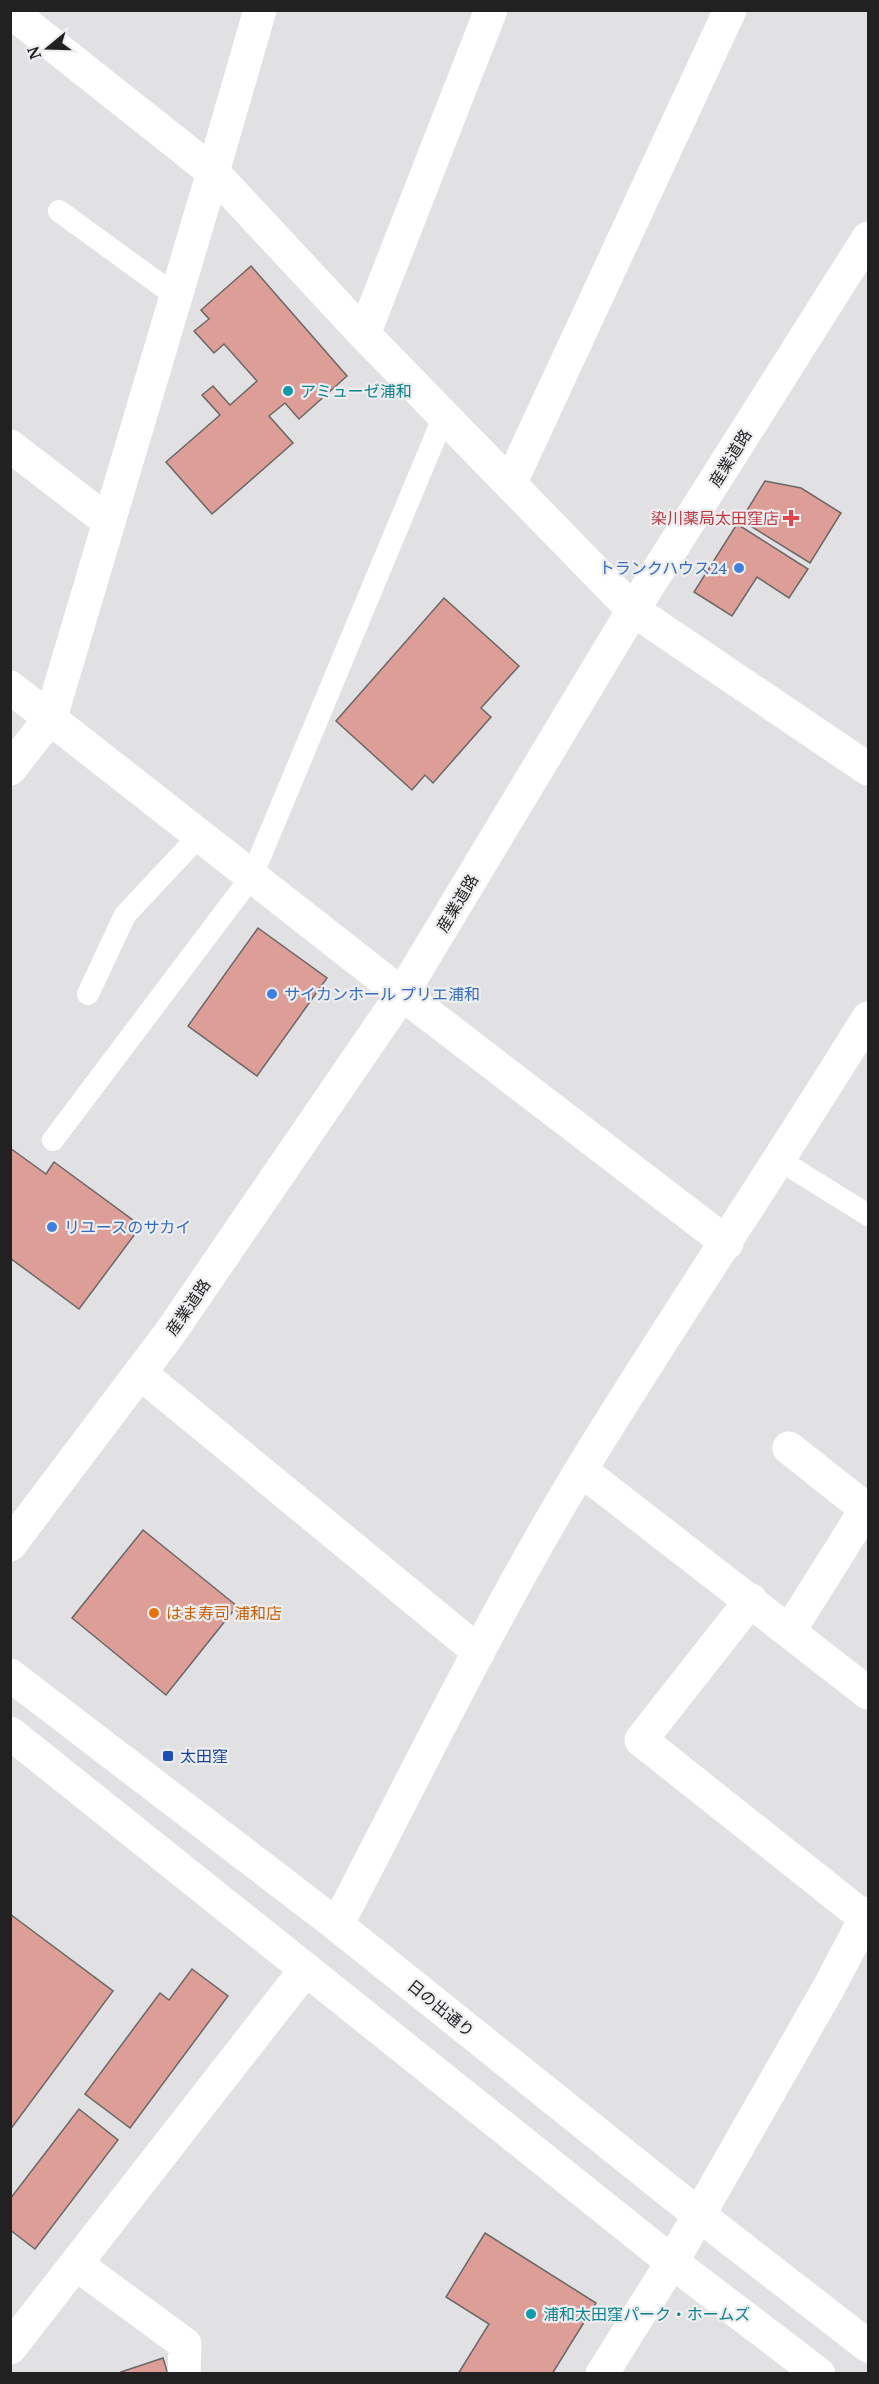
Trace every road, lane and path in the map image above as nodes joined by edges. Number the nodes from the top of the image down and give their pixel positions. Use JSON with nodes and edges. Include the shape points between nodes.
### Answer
{"nodes":[{"id":1,"x":260,"y":10,"type":"edge"},
{"id":2,"x":491,"y":10,"type":"edge"},
{"id":3,"x":730,"y":10,"type":"edge"},
{"id":4,"x":10,"y":11,"type":"edge"},
{"id":5,"x":213,"y":172,"type":"junction"},
{"id":6,"x":59,"y":212,"type":"dead end"},
{"id":7,"x":868,"y":238,"type":"edge"},
{"id":8,"x":176,"y":296,"type":"junction"},
{"id":9,"x":364,"y":334,"type":"junction"},
{"id":10,"x":444,"y":416,"type":"junction"},
{"id":11,"x":10,"y":446,"type":"edge"},
{"id":12,"x":510,"y":484,"type":"junction"},
{"id":13,"x":109,"y":522,"type":"junction"},
{"id":14,"x":633,"y":610,"type":"junction"},
{"id":15,"x":10,"y":687,"type":"edge"},
{"id":16,"x":51,"y":717,"type":"junction"},
{"id":17,"x":10,"y":769,"type":"edge"},
{"id":18,"x":868,"y":769,"type":"edge"},
{"id":19,"x":200,"y":835,"type":"junction"},
{"id":20,"x":252,"y":876,"type":"junction"},
{"id":21,"x":88,"y":994,"type":"dead end"},
{"id":22,"x":402,"y":994,"type":"junction"},
{"id":23,"x":868,"y":1018,"type":"edge"},
{"id":24,"x":53,"y":1140,"type":"dead end"},
{"id":25,"x":781,"y":1161,"type":"junction"},
{"id":26,"x":868,"y":1215,"type":"edge"},
{"id":27,"x":727,"y":1242,"type":"junction"},
{"id":28,"x":140,"y":1373,"type":"junction"},
{"id":29,"x":789,"y":1448,"type":"dead end"},
{"id":30,"x":581,"y":1470,"type":"junction"},
{"id":31,"x":10,"y":1545,"type":"edge"},
{"id":32,"x":751,"y":1600,"type":"junction"},
{"id":33,"x":790,"y":1630,"type":"junction"},
{"id":34,"x":479,"y":1652,"type":"junction"},
{"id":35,"x":10,"y":1675,"type":"edge"},
{"id":36,"x":868,"y":1693,"type":"edge"},
{"id":37,"x":10,"y":1733,"type":"edge"},
{"id":38,"x":867,"y":1915,"type":"edge"},
{"id":39,"x":337,"y":1925,"type":"junction"},
{"id":40,"x":306,"y":1968,"type":"junction"},
{"id":41,"x":699,"y":2215,"type":"junction"},
{"id":42,"x":672,"y":2262,"type":"junction"},
{"id":43,"x":76,"y":2264,"type":"junction"},
{"id":44,"x":868,"y":2346,"type":"edge"},
{"id":45,"x":10,"y":2348,"type":"edge"},
{"id":46,"x":184,"y":2373,"type":"edge"},
{"id":47,"x":602,"y":2373,"type":"edge"},
{"id":48,"x":819,"y":2373,"type":"edge"}],
"edges":[{"from":1,"to":5,"type":"street"},
{"from":2,"to":9,"type":"street"},
{"from":3,"to":12,"type":"street"},
{"from":4,"to":5,"type":"street"},
{"from":5,"to":8,"type":"street"},
{"from":5,"to":9,"type":"street"},
{"from":6,"to":8,"type":"lane"},
{"from":7,"to":14,"type":"street","name":"産業道路"},
{"from":8,"to":13,"type":"street"},
{"from":9,"to":10,"type":"street"},
{"from":10,"to":12,"type":"street"},
{"from":10,"to":20,"type":"lane"},
{"from":11,"to":13,"type":"street"},
{"from":12,"to":14,"type":"street"},
{"from":13,"to":16,"type":"street"},
{"from":14,"to":18,"type":"street"},
{"from":14,"to":22,"type":"street","name":"産業道路"},
{"from":15,"to":16,"type":"street"},
{"from":16,"to":17,"type":"street"},
{"from":16,"to":19,"type":"street"},
{"from":19,"to":20,"type":"street"},
{"from":19,"to":21,"type":"lane","via":[[125,915]]},
{"from":20,"to":22,"type":"street"},
{"from":20,"to":24,"type":"lane"},
{"from":22,"to":27,"type":"street"},
{"from":22,"to":28,"type":"street","name":"産業道路"},
{"from":23,"to":25,"type":"street"},
{"from":25,"to":26,"type":"lane"},
{"from":25,"to":27,"type":"street"},
{"from":27,"to":30,"type":"street"},
{"from":28,"to":31,"type":"street","name":"産業道路"},
{"from":28,"to":34,"type":"street"},
{"from":29,"to":33,"type":"street","via":[[866,1509]]},
{"from":30,"to":32,"type":"street"},
{"from":30,"to":34,"type":"street"},
{"from":32,"to":33,"type":"street"},
{"from":32,"to":38,"type":"street","via":[[641,1740]]},
{"from":33,"to":36,"type":"street"},
{"from":34,"to":39,"type":"street"},
{"from":35,"to":39,"type":"street","name":"日の出通り"},
{"from":37,"to":40,"type":"street"},
{"from":38,"to":41,"type":"street"},
{"from":39,"to":41,"type":"street","name":"日の出通り"},
{"from":40,"to":42,"type":"street"},
{"from":40,"to":43,"type":"street"},
{"from":41,"to":42,"type":"street"},
{"from":41,"to":44,"type":"street","name":"日の出通り"},
{"from":42,"to":47,"type":"street"},
{"from":42,"to":48,"type":"street"},
{"from":43,"to":45,"type":"street"},
{"from":43,"to":46,"type":"street","via":[[185,2344]]}]}
